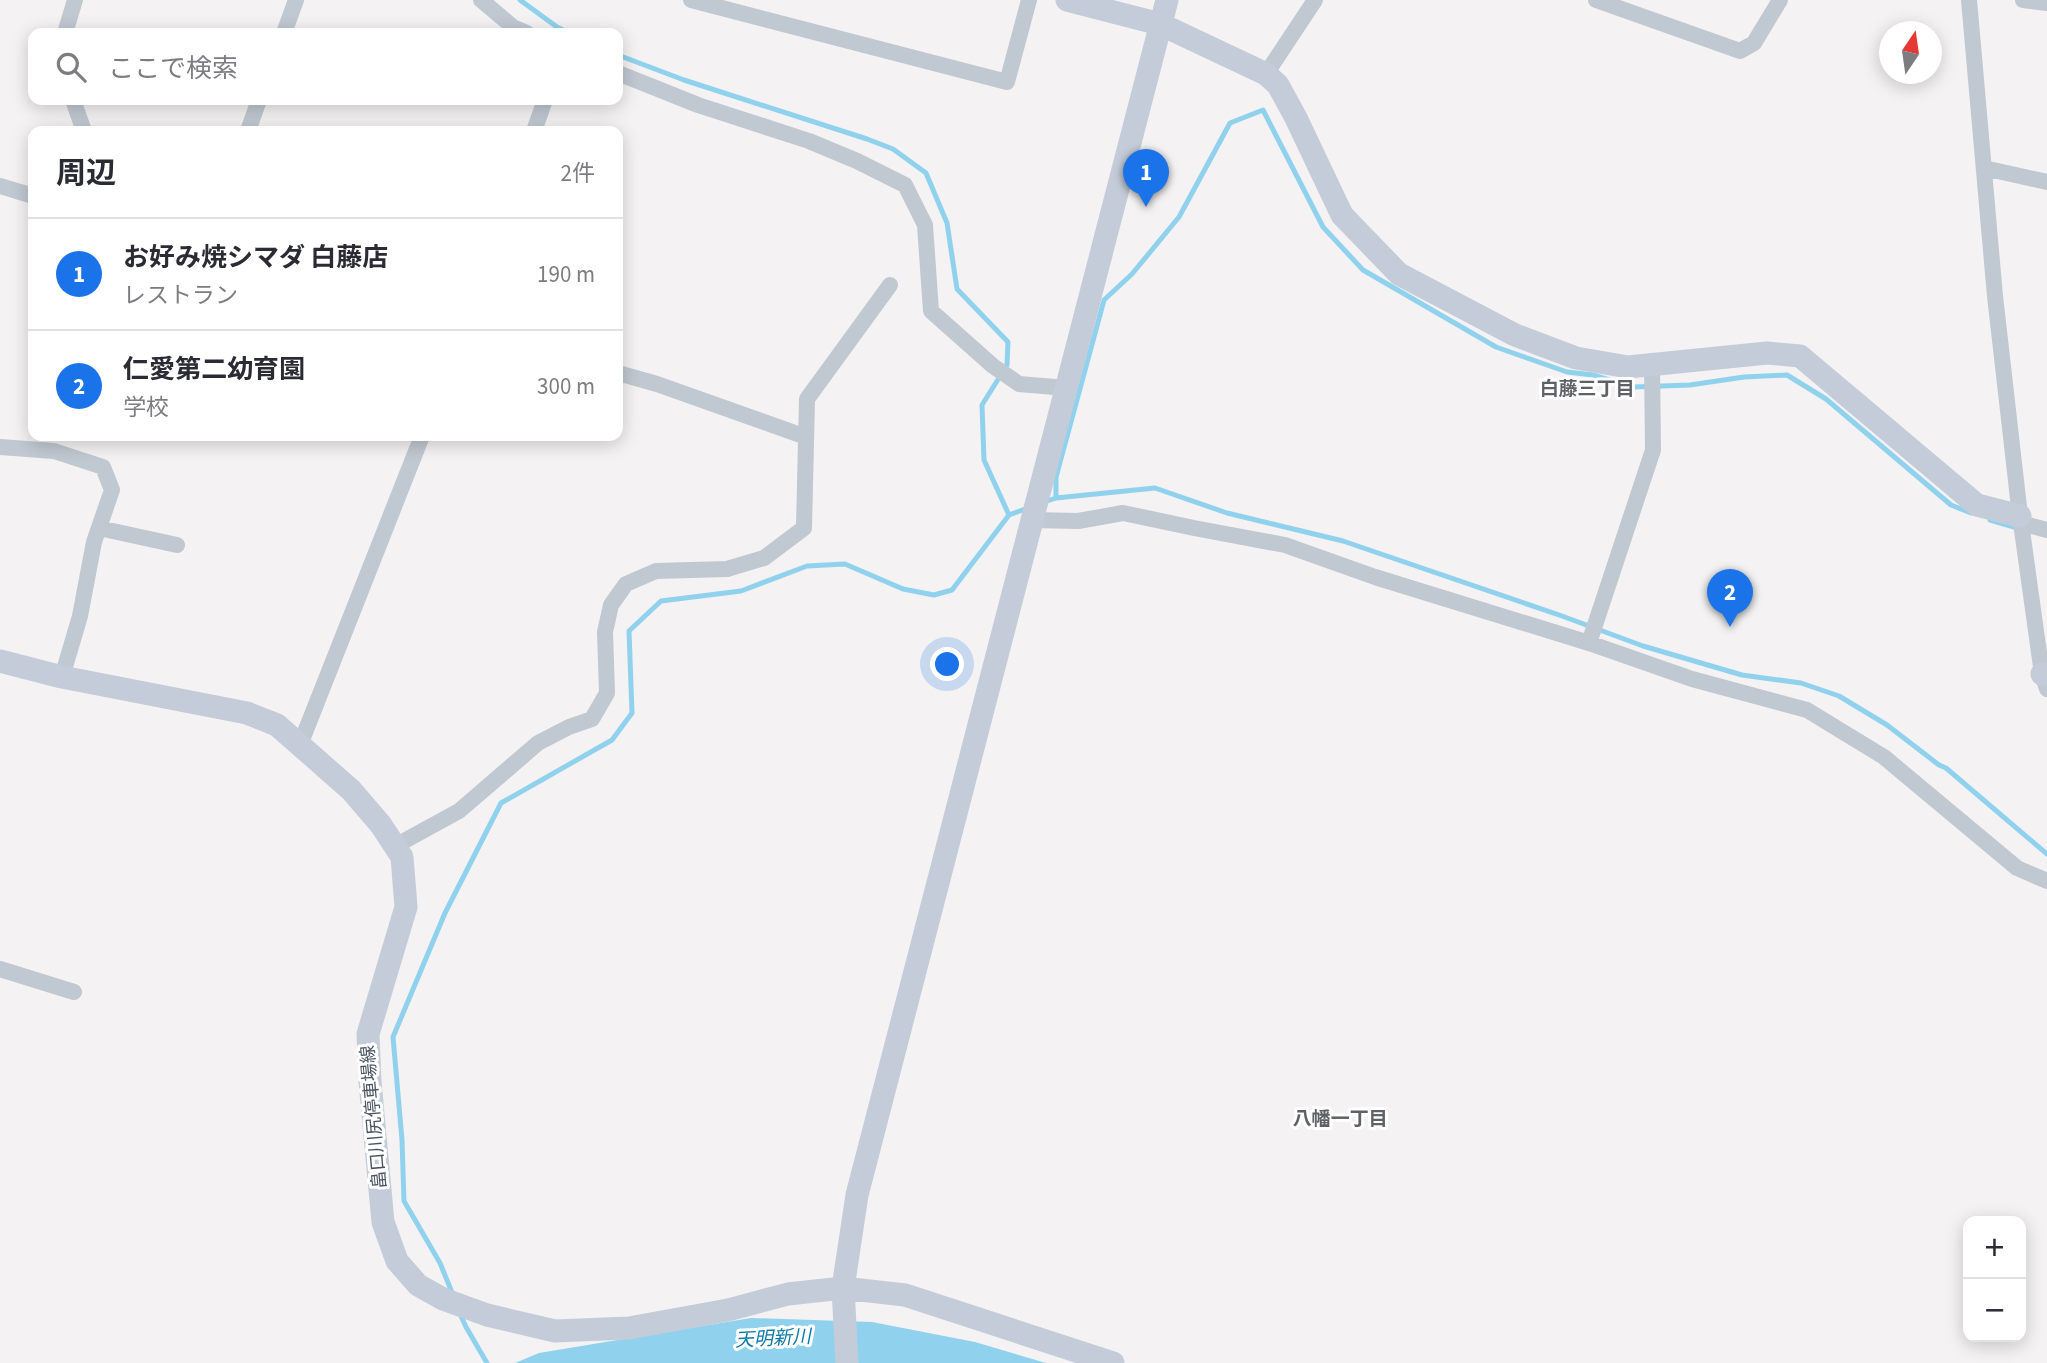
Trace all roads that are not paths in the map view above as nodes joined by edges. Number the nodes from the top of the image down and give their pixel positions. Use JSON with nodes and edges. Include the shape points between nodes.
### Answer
{"nodes":[{"id":1,"x":75,"y":0,"type":"edge"},
{"id":2,"x":296,"y":0,"type":"edge"},
{"id":3,"x":481,"y":0,"type":"edge"},
{"id":4,"x":691,"y":0,"type":"edge"},
{"id":5,"x":1029,"y":0,"type":"edge"},
{"id":6,"x":1067,"y":0,"type":"edge"},
{"id":7,"x":1167,"y":0,"type":"edge"},
{"id":8,"x":1315,"y":0,"type":"edge"},
{"id":9,"x":1596,"y":0,"type":"edge"},
{"id":10,"x":1780,"y":0,"type":"edge"},
{"id":11,"x":1969,"y":0,"type":"edge"},
{"id":12,"x":2023,"y":0,"type":"edge"},
{"id":13,"x":2047,"y":3,"type":"edge"},
{"id":14,"x":1160,"y":24,"type":"junction"},
{"id":15,"x":67,"y":28,"type":"edge"},
{"id":16,"x":286,"y":28,"type":"edge"},
{"id":17,"x":515,"y":28,"type":"edge"},
{"id":18,"x":1266,"y":74,"type":"junction"},
{"id":19,"x":623,"y":75,"type":"edge"},
{"id":20,"x":75,"y":105,"type":"edge"},
{"id":21,"x":257,"y":105,"type":"edge"},
{"id":22,"x":543,"y":105,"type":"edge"},
{"id":23,"x":82,"y":126,"type":"edge"},
{"id":24,"x":250,"y":126,"type":"edge"},
{"id":25,"x":536,"y":126,"type":"edge"},
{"id":26,"x":1984,"y":168,"type":"junction"},
{"id":27,"x":2047,"y":182,"type":"edge"},
{"id":28,"x":0,"y":186,"type":"edge"},
{"id":29,"x":28,"y":194,"type":"edge"},
{"id":30,"x":890,"y":285,"type":"dead end"},
{"id":31,"x":1652,"y":365,"type":"junction"},
{"id":32,"x":623,"y":374,"type":"edge"},
{"id":33,"x":1067,"y":388,"type":"junction"},
{"id":34,"x":806,"y":437,"type":"junction"},
{"id":35,"x":420,"y":441,"type":"edge"},
{"id":36,"x":55,"y":443,"type":"edge"},
{"id":37,"x":0,"y":447,"type":"edge"},
{"id":38,"x":1032,"y":520,"type":"junction"},
{"id":39,"x":2021,"y":520,"type":"junction"},
{"id":40,"x":99,"y":528,"type":"junction"},
{"id":41,"x":2047,"y":530,"type":"edge"},
{"id":42,"x":177,"y":545,"type":"dead end"},
{"id":43,"x":1589,"y":643,"type":"junction"},
{"id":44,"x":0,"y":661,"type":"edge"},
{"id":45,"x":62,"y":677,"type":"junction"},
{"id":46,"x":2045,"y":679,"type":"edge"},
{"id":47,"x":300,"y":745,"type":"junction"},
{"id":48,"x":395,"y":846,"type":"junction"},
{"id":49,"x":2047,"y":881,"type":"edge"},
{"id":50,"x":0,"y":969,"type":"edge"},
{"id":51,"x":74,"y":992,"type":"dead end"},
{"id":52,"x":843,"y":1288,"type":"junction"},
{"id":53,"x":848,"y":1363,"type":"edge"},
{"id":54,"x":1113,"y":1363,"type":"edge"}],
"edges":[{"from":1,"to":15,"type":"street"},
{"from":2,"to":16,"type":"street"},
{"from":3,"to":17,"type":"street"},
{"from":4,"to":5,"type":"street","via":[[1007,82]]},
{"from":6,"to":14,"type":"street"},
{"from":7,"to":14,"type":"street"},
{"from":8,"to":18,"type":"street"},
{"from":9,"to":10,"type":"street","via":[[1740,51],[1754,43]]},
{"from":11,"to":26,"type":"street"},
{"from":12,"to":13,"type":"street"},
{"from":14,"to":18,"type":"street"},
{"from":14,"to":33,"type":"street"},
{"from":18,"to":31,"type":"street","via":[[1278,85],[1296,118],[1342,215],[1399,274],[1516,335],[1576,358],[1628,367]]},
{"from":19,"to":33,"type":"street","via":[[809,141],[905,185],[925,225],[931,311],[1019,384]]},
{"from":20,"to":23,"type":"street"},
{"from":21,"to":24,"type":"street"},
{"from":22,"to":25,"type":"street"},
{"from":26,"to":27,"type":"street"},
{"from":26,"to":39,"type":"street"},
{"from":28,"to":29,"type":"street"},
{"from":30,"to":34,"type":"street","via":[[807,399]]},
{"from":31,"to":39,"type":"street","via":[[1767,353],[1800,356],[1977,505]]},
{"from":31,"to":43,"type":"street","via":[[1653,450]]},
{"from":32,"to":34,"type":"street"},
{"from":33,"to":38,"type":"street"},
{"from":34,"to":48,"type":"street","via":[[804,528],[764,558],[727,569],[656,571],[626,584],[611,605],[605,632],[607,693],[592,719],[538,743],[459,811]]},
{"from":35,"to":47,"type":"street"},
{"from":36,"to":37,"type":"street"},
{"from":36,"to":40,"type":"street","via":[[103,467],[112,490]]},
{"from":38,"to":43,"type":"street","via":[[1078,521],[1123,513],[1285,545]]},
{"from":38,"to":52,"type":"street","via":[[857,1195]]},
{"from":39,"to":41,"type":"street"},
{"from":39,"to":46,"type":"street"},
{"from":40,"to":42,"type":"street"},
{"from":40,"to":45,"type":"street"},
{"from":43,"to":49,"type":"street","via":[[1692,679],[1807,710],[1884,757],[2017,868]]},
{"from":44,"to":45,"type":"street","name":"畠口川尻停車場線"},
{"from":45,"to":47,"type":"street","name":"畠口川尻停車場線","via":[[247,713],[277,725]]},
{"from":47,"to":48,"type":"street","name":"畠口川尻停車場線","via":[[351,790]]},
{"from":48,"to":52,"type":"street","name":"畠口川尻停車場線","via":[[402,857],[406,907],[368,1034],[370,1082],[383,1222],[397,1261],[418,1285],[487,1315],[555,1331],[629,1328],[788,1294]]},
{"from":50,"to":51,"type":"street"},
{"from":52,"to":53,"type":"street"},
{"from":52,"to":54,"type":"street","name":"畠口川尻停車場線","via":[[905,1296]]}]}
